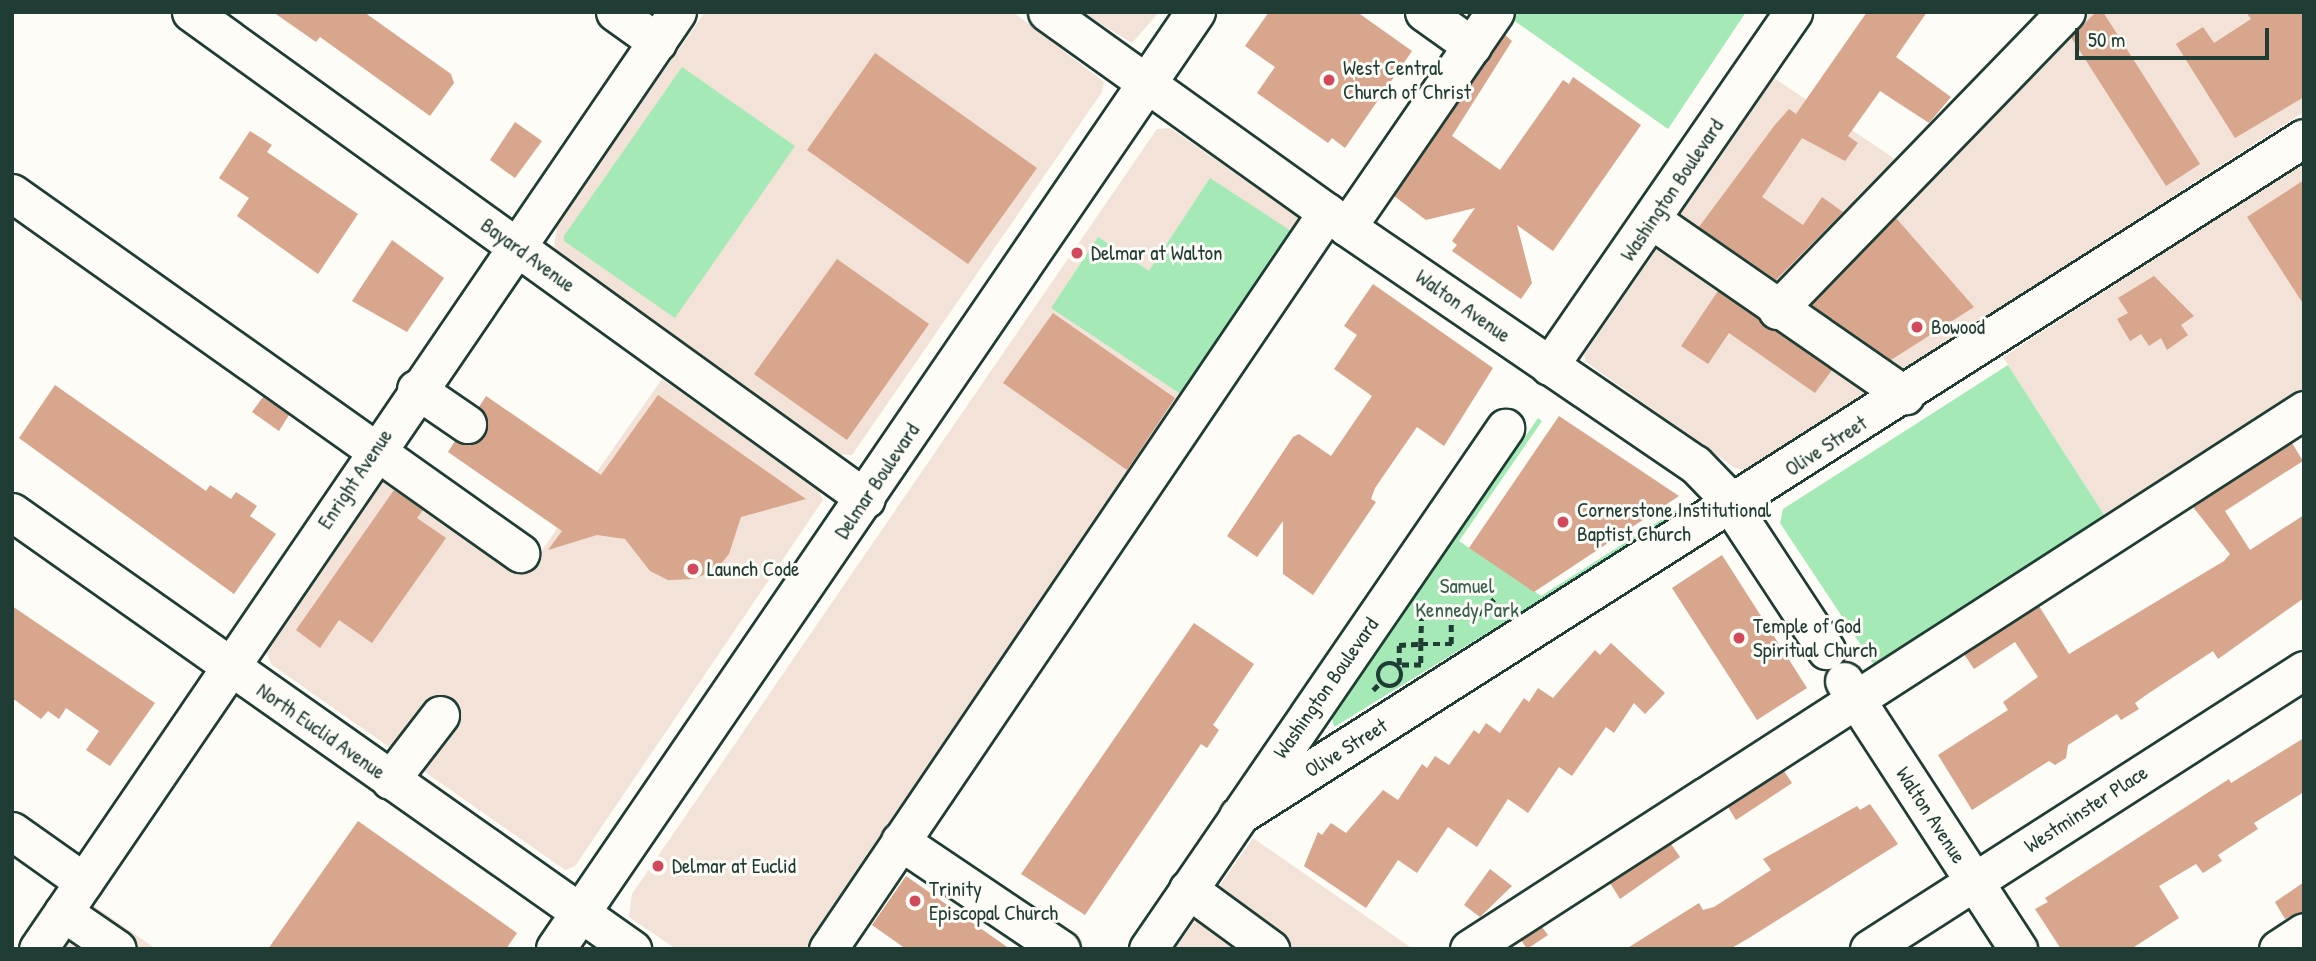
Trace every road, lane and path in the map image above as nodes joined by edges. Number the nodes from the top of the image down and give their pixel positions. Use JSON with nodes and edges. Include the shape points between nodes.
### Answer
{"nodes":[{"id":1,"x":191,"y":12,"type":"edge"},
{"id":2,"x":615,"y":12,"type":"edge"},
{"id":3,"x":677,"y":12,"type":"edge"},
{"id":4,"x":1047,"y":12,"type":"edge"},
{"id":5,"x":1196,"y":12,"type":"edge"},
{"id":6,"x":1423,"y":12,"type":"edge"},
{"id":7,"x":1495,"y":12,"type":"edge"},
{"id":8,"x":1793,"y":12,"type":"edge"},
{"id":9,"x":2066,"y":12,"type":"edge"},
{"id":10,"x":657,"y":42,"type":"junction"},
{"id":11,"x":1472,"y":46,"type":"junction"},
{"id":12,"x":1147,"y":84,"type":"junction"},
{"id":13,"x":2304,"y":138,"type":"edge"},
{"id":14,"x":12,"y":193,"type":"edge"},
{"id":15,"x":1337,"y":219,"type":"junction"},
{"id":16,"x":1652,"y":220,"type":"junction"},
{"id":17,"x":515,"y":246,"type":"junction"},
{"id":18,"x":1777,"y":310,"type":"junction"},
{"id":19,"x":1549,"y":366,"type":"junction"},
{"id":20,"x":416,"y":389,"type":"junction"},
{"id":21,"x":1905,"y":395,"type":"junction"},
{"id":22,"x":2304,"y":410,"type":"edge"},
{"id":23,"x":467,"y":424,"type":"dead end"},
{"id":24,"x":1505,"y":428,"type":"dead end"},
{"id":25,"x":373,"y":451,"type":"junction"},
{"id":26,"x":866,"y":499,"type":"junction"},
{"id":27,"x":1732,"y":506,"type":"junction"},
{"id":28,"x":12,"y":512,"type":"edge"},
{"id":29,"x":520,"y":554,"type":"dead end"},
{"id":30,"x":1495,"y":598,"type":"dead end"},
{"id":31,"x":1451,"y":614,"type":"junction"},
{"id":32,"x":1420,"y":644,"type":"junction"},
{"id":33,"x":1826,"y":650,"type":"dead end"},
{"id":34,"x":1398,"y":666,"type":"junction"},
{"id":35,"x":230,"y":667,"type":"junction"},
{"id":36,"x":2304,"y":670,"type":"edge"},
{"id":37,"x":1380,"y":682,"type":"junction"},
{"id":38,"x":1850,"y":689,"type":"junction"},
{"id":39,"x":1373,"y":690,"type":"dead end"},
{"id":40,"x":440,"y":715,"type":"dead end"},
{"id":41,"x":390,"y":780,"type":"junction"},
{"id":42,"x":1238,"y":816,"type":"junction"},
{"id":43,"x":12,"y":831,"type":"edge"},
{"id":44,"x":900,"y":841,"type":"junction"},
{"id":45,"x":1974,"y":881,"type":"junction"},
{"id":46,"x":84,"y":882,"type":"junction"},
{"id":47,"x":1188,"y":889,"type":"junction"},
{"id":48,"x":63,"y":912,"type":"junction"},
{"id":49,"x":580,"y":913,"type":"junction"},
{"id":50,"x":2304,"y":932,"type":"edge"},
{"id":51,"x":38,"y":949,"type":"edge"},
{"id":52,"x":117,"y":949,"type":"edge"},
{"id":53,"x":556,"y":949,"type":"edge"},
{"id":54,"x":632,"y":949,"type":"edge"},
{"id":55,"x":828,"y":949,"type":"edge"},
{"id":56,"x":1061,"y":949,"type":"edge"},
{"id":57,"x":1148,"y":949,"type":"edge"},
{"id":58,"x":1270,"y":949,"type":"edge"},
{"id":59,"x":1468,"y":949,"type":"edge"},
{"id":60,"x":1869,"y":949,"type":"edge"},
{"id":61,"x":2018,"y":949,"type":"edge"},
{"id":62,"x":2278,"y":949,"type":"edge"}],
"edges":[{"from":1,"to":17,"type":"street","name":"Bayard Avenue"},
{"from":2,"to":10,"type":"street"},
{"from":3,"to":10,"type":"street","name":"Enright Avenue"},
{"from":4,"to":12,"type":"street","name":"Walton Avenue"},
{"from":5,"to":12,"type":"main road","name":"Delmar Boulevard"},
{"from":6,"to":11,"type":"street"},
{"from":7,"to":11,"type":"street"},
{"from":8,"to":16,"type":"street","name":"Washington Boulevard"},
{"from":9,"to":18,"type":"street"},
{"from":10,"to":17,"type":"street","name":"Enright Avenue"},
{"from":11,"to":15,"type":"street"},
{"from":12,"to":15,"type":"street","name":"Walton Avenue"},
{"from":12,"to":26,"type":"main road","name":"Delmar Boulevard"},
{"from":13,"to":21,"type":"street","name":"Olive Street"},
{"from":14,"to":25,"type":"street"},
{"from":15,"to":19,"type":"street","name":"Walton Avenue"},
{"from":15,"to":44,"type":"street"},
{"from":16,"to":18,"type":"street"},
{"from":16,"to":19,"type":"street","name":"Washington Boulevard"},
{"from":17,"to":20,"type":"street","name":"Enright Avenue"},
{"from":17,"to":26,"type":"street","name":"Bayard Avenue"},
{"from":18,"to":21,"type":"street"},
{"from":19,"to":27,"type":"street","name":"Walton Avenue","via":[[1695,464]]},
{"from":20,"to":23,"type":"street"},
{"from":20,"to":25,"type":"street","name":"Enright Avenue"},
{"from":21,"to":27,"type":"street","name":"Olive Street"},
{"from":22,"to":38,"type":"street"},
{"from":24,"to":42,"type":"street","name":"Washington Boulevard"},
{"from":25,"to":29,"type":"street"},
{"from":25,"to":35,"type":"street","name":"Enright Avenue"},
{"from":26,"to":49,"type":"main road","name":"Delmar Boulevard"},
{"from":27,"to":33,"type":"street","name":"Walton Avenue"},
{"from":27,"to":42,"type":"street","name":"Olive Street"},
{"from":28,"to":35,"type":"street","name":"North Euclid Avenue"},
{"from":30,"to":31,"type":"path","via":[[1481,613]]},
{"from":31,"to":32,"type":"path","via":[[1422,614]]},
{"from":31,"to":32,"type":"path","via":[[1451,644]]},
{"from":32,"to":34,"type":"path","via":[[1399,644]]},
{"from":32,"to":34,"type":"path","via":[[1421,665]]},
{"from":34,"to":37,"type":"path","via":[[1381,667]]},
{"from":34,"to":37,"type":"path","via":[[1398,684]]},
{"from":35,"to":41,"type":"street","name":"North Euclid Avenue"},
{"from":35,"to":46,"type":"street","name":"Enright Avenue"},
{"from":36,"to":45,"type":"street","name":"Westminster Place"},
{"from":37,"to":39,"type":"path"},
{"from":38,"to":45,"type":"street","name":"Walton Avenue"},
{"from":38,"to":59,"type":"street"},
{"from":40,"to":41,"type":"street"},
{"from":41,"to":49,"type":"street","name":"North Euclid Avenue"},
{"from":42,"to":47,"type":"street","name":"Washington Boulevard"},
{"from":43,"to":46,"type":"street"},
{"from":44,"to":55,"type":"street"},
{"from":44,"to":56,"type":"street"},
{"from":45,"to":60,"type":"street","name":"Westminster Place"},
{"from":45,"to":61,"type":"street","name":"Walton Avenue"},
{"from":46,"to":48,"type":"street","name":"Enright Avenue"},
{"from":47,"to":57,"type":"street","name":"Washington Boulevard"},
{"from":47,"to":58,"type":"street"},
{"from":48,"to":51,"type":"street","name":"Enright Avenue"},
{"from":48,"to":52,"type":"street"},
{"from":49,"to":53,"type":"main road","name":"Delmar Boulevard"},
{"from":49,"to":54,"type":"street","name":"North Euclid Avenue"},
{"from":50,"to":62,"type":"street"}]}
